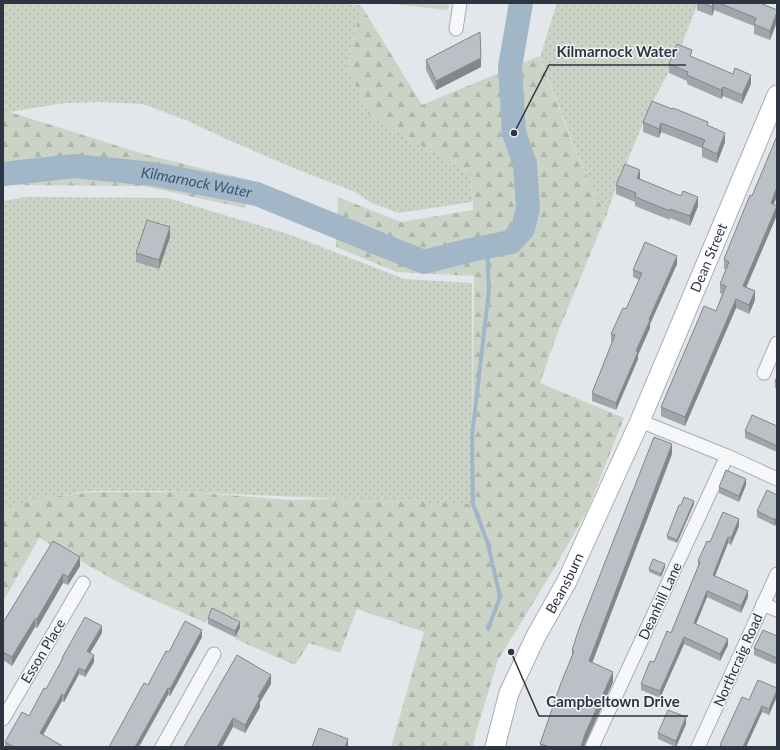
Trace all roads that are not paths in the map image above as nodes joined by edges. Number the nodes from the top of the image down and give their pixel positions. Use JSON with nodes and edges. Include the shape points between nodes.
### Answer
{"nodes":[{"id":1,"x":460,"y":3,"type":"edge"},
{"id":2,"x":456,"y":30,"type":"dead end"},
{"id":3,"x":777,"y":95,"type":"edge"},
{"id":4,"x":776,"y":346,"type":"edge"},
{"id":5,"x":764,"y":373,"type":"dead end"},
{"id":6,"x":640,"y":421,"type":"junction"},
{"id":7,"x":727,"y":456,"type":"junction"},
{"id":8,"x":777,"y":479,"type":"edge"},
{"id":9,"x":777,"y":574,"type":"edge"},
{"id":10,"x":83,"y":583,"type":"dead end"},
{"id":11,"x":763,"y":604,"type":"junction"},
{"id":12,"x":777,"y":610,"type":"edge"},
{"id":13,"x":214,"y":654,"type":"dead end"},
{"id":14,"x":3,"y":719,"type":"edge"},
{"id":15,"x":162,"y":747,"type":"edge"},
{"id":16,"x":495,"y":747,"type":"edge"},
{"id":17,"x":592,"y":747,"type":"edge"},
{"id":18,"x":698,"y":747,"type":"edge"}],
"edges":[{"from":1,"to":2,"type":"street"},
{"from":3,"to":6,"type":"main road","name":"Dean Street"},
{"from":4,"to":5,"type":"street"},
{"from":6,"to":7,"type":"street"},
{"from":6,"to":16,"type":"main road","name":"Beansburn","via":[[567,581],[536,636],[509,693]]},
{"from":7,"to":8,"type":"street"},
{"from":7,"to":17,"type":"street","name":"Deanhill Lane"},
{"from":9,"to":11,"type":"street","name":"Northcraig Road"},
{"from":10,"to":14,"type":"street","name":"Esson Place"},
{"from":11,"to":12,"type":"street"},
{"from":11,"to":18,"type":"street","name":"Northcraig Road"},
{"from":13,"to":15,"type":"street"}]}
